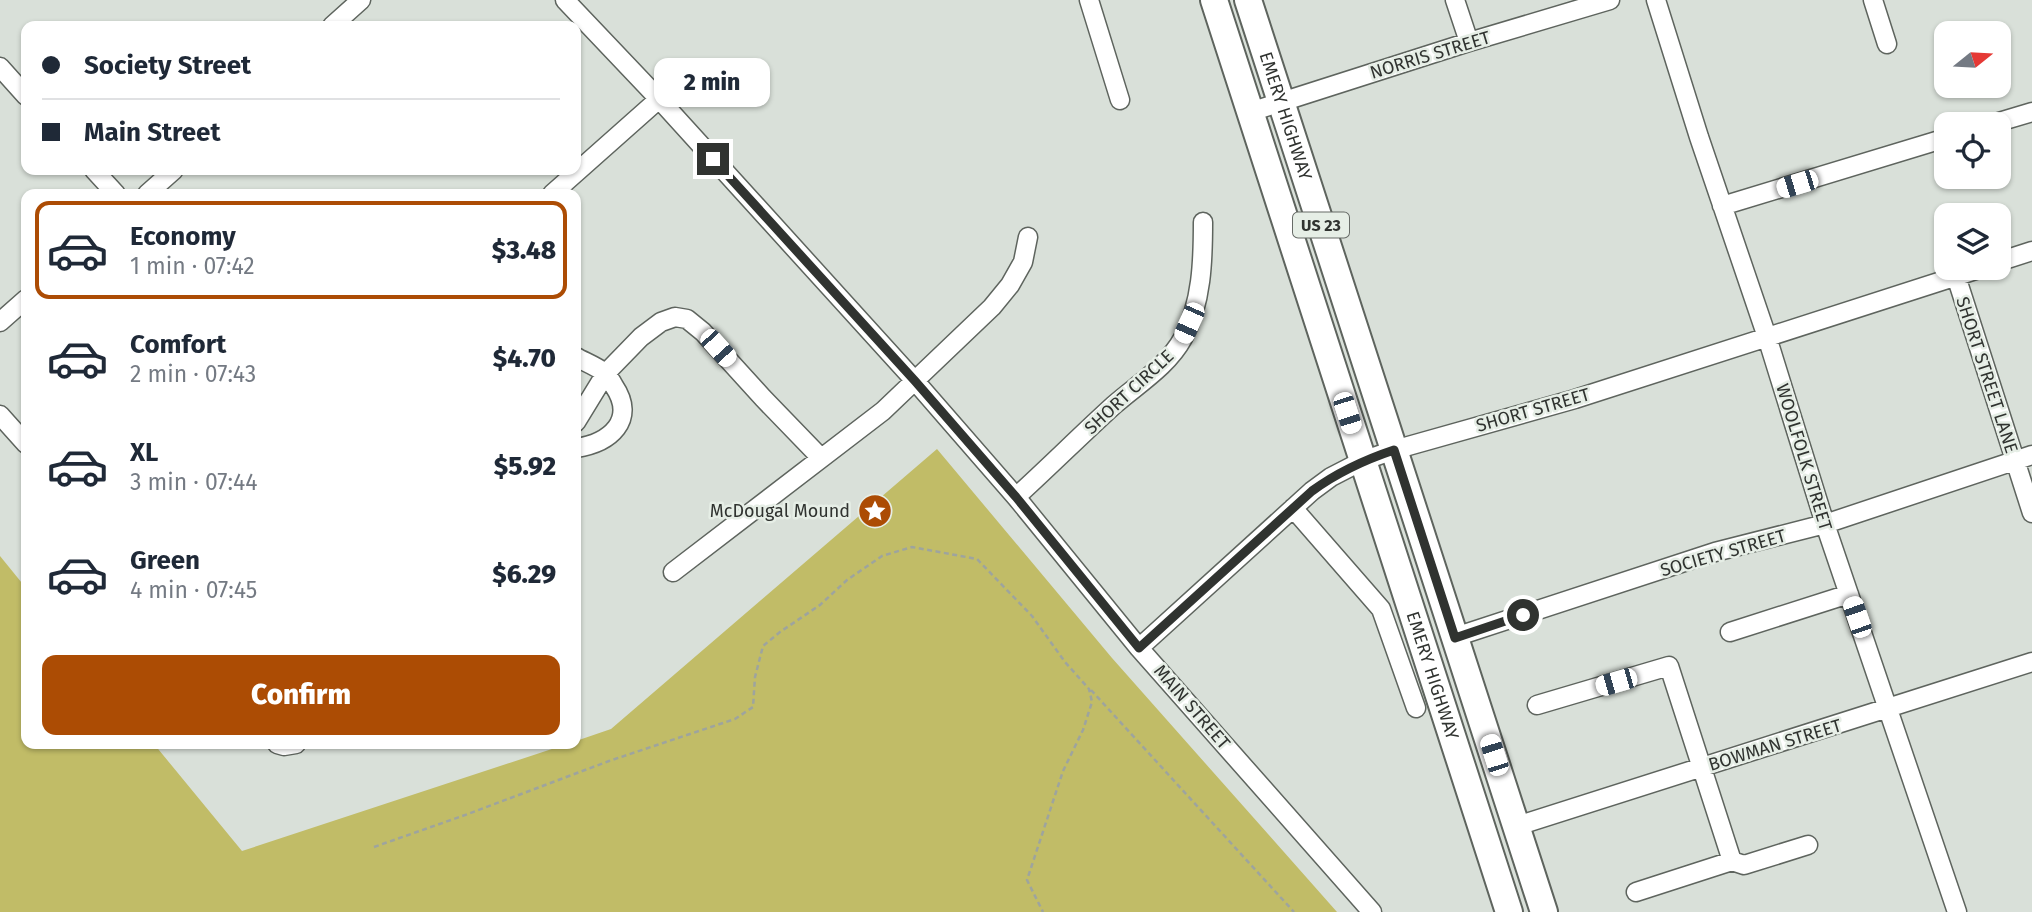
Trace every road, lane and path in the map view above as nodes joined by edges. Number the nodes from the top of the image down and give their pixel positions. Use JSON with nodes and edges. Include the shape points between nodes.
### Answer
{"nodes":[{"id":1,"x":361,"y":0,"type":"edge"},
{"id":2,"x":565,"y":0,"type":"edge"},
{"id":3,"x":1089,"y":0,"type":"edge"},
{"id":4,"x":1214,"y":0,"type":"edge"},
{"id":5,"x":1248,"y":0,"type":"edge"},
{"id":6,"x":1455,"y":0,"type":"edge"},
{"id":7,"x":1610,"y":0,"type":"edge"},
{"id":8,"x":1656,"y":0,"type":"edge"},
{"id":9,"x":1873,"y":0,"type":"edge"},
{"id":10,"x":338,"y":21,"type":"edge"},
{"id":11,"x":1469,"y":42,"type":"junction"},
{"id":12,"x":1887,"y":44,"type":"dead end"},
{"id":13,"x":0,"y":67,"type":"edge"},
{"id":14,"x":21,"y":90,"type":"edge"},
{"id":15,"x":659,"y":99,"type":"junction"},
{"id":16,"x":1120,"y":100,"type":"dead end"},
{"id":17,"x":1281,"y":102,"type":"junction"},
{"id":18,"x":1251,"y":112,"type":"junction"},
{"id":19,"x":2032,"y":112,"type":"edge"},
{"id":20,"x":2011,"y":118,"type":"edge"},
{"id":21,"x":1934,"y":142,"type":"edge"},
{"id":22,"x":581,"y":168,"type":"edge"},
{"id":23,"x":99,"y":175,"type":"edge"},
{"id":24,"x":168,"y":175,"type":"edge"},
{"id":25,"x":573,"y":175,"type":"edge"},
{"id":26,"x":111,"y":189,"type":"edge"},
{"id":27,"x":153,"y":189,"type":"edge"},
{"id":28,"x":558,"y":189,"type":"edge"},
{"id":29,"x":1722,"y":206,"type":"junction"},
{"id":30,"x":1203,"y":222,"type":"dead end"},
{"id":31,"x":1028,"y":237,"type":"dead end"},
{"id":32,"x":2032,"y":251,"type":"edge"},
{"id":33,"x":2011,"y":258,"type":"edge"},
{"id":34,"x":1944,"y":280,"type":"edge"},
{"id":35,"x":1957,"y":280,"type":"edge"},
{"id":36,"x":21,"y":303,"type":"edge"},
{"id":37,"x":0,"y":322,"type":"edge"},
{"id":38,"x":1767,"y":337,"type":"junction"},
{"id":39,"x":581,"y":360,"type":"edge"},
{"id":40,"x":606,"y":373,"type":"junction"},
{"id":41,"x":915,"y":381,"type":"junction"},
{"id":42,"x":581,"y":414,"type":"edge"},
{"id":43,"x":0,"y":415,"type":"edge"},
{"id":44,"x":21,"y":438,"type":"edge"},
{"id":45,"x":581,"y":447,"type":"edge"},
{"id":46,"x":1394,"y":450,"type":"junction"},
{"id":47,"x":2023,"y":457,"type":"edge"},
{"id":48,"x":821,"y":458,"type":"junction"},
{"id":49,"x":1362,"y":461,"type":"junction"},
{"id":50,"x":1016,"y":497,"type":"junction"},
{"id":51,"x":1293,"y":508,"type":"junction"},
{"id":52,"x":2032,"y":513,"type":"edge"},
{"id":53,"x":1825,"y":524,"type":"junction"},
{"id":54,"x":673,"y":572,"type":"dead end"},
{"id":55,"x":1849,"y":594,"type":"junction"},
{"id":56,"x":1730,"y":632,"type":"dead end"},
{"id":57,"x":1455,"y":638,"type":"junction"},
{"id":58,"x":1139,"y":648,"type":"junction"},
{"id":59,"x":2032,"y":662,"type":"edge"},
{"id":60,"x":1089,"y":689,"type":"junction"},
{"id":61,"x":1537,"y":705,"type":"dead end"},
{"id":62,"x":1416,"y":708,"type":"dead end"},
{"id":63,"x":1888,"y":709,"type":"junction"},
{"id":64,"x":1701,"y":768,"type":"junction"},
{"id":65,"x":1517,"y":826,"type":"junction"},
{"id":66,"x":1808,"y":845,"type":"dead end"},
{"id":67,"x":373,"y":847,"type":"dead end"},
{"id":68,"x":1732,"y":861,"type":"junction"},
{"id":69,"x":1636,"y":892,"type":"dead end"},
{"id":70,"x":1042,"y":912,"type":"edge"},
{"id":71,"x":1294,"y":912,"type":"edge"},
{"id":72,"x":1372,"y":912,"type":"edge"},
{"id":73,"x":1509,"y":912,"type":"edge"},
{"id":74,"x":1544,"y":912,"type":"edge"},
{"id":75,"x":1957,"y":912,"type":"edge"}],
"edges":[{"from":1,"to":10,"type":"street"},
{"from":2,"to":15,"type":"street","name":"MAIN STREET"},
{"from":3,"to":16,"type":"street"},
{"from":4,"to":18,"type":"highway","name":"EMERY HIGHWAY","number":"US 23"},
{"from":5,"to":17,"type":"highway","name":"EMERY HIGHWAY","number":"US 23"},
{"from":6,"to":11,"type":"street"},
{"from":7,"to":11,"type":"street","name":"NORRIS STREET"},
{"from":8,"to":29,"type":"street","name":"WOOLFOLK STREET"},
{"from":9,"to":12,"type":"street"},
{"from":11,"to":17,"type":"street","name":"NORRIS STREET"},
{"from":13,"to":14,"type":"street"},
{"from":15,"to":22,"type":"street"},
{"from":15,"to":41,"type":"street","name":"MAIN STREET"},
{"from":17,"to":18,"type":"street","name":"NORRIS STREET"},
{"from":17,"to":46,"type":"highway","name":"EMERY HIGHWAY","number":"US 23"},
{"from":18,"to":49,"type":"highway","name":"EMERY HIGHWAY","number":"US 23"},
{"from":19,"to":20,"type":"street"},
{"from":21,"to":29,"type":"street"},
{"from":23,"to":26,"type":"street"},
{"from":24,"to":27,"type":"street"},
{"from":25,"to":28,"type":"street"},
{"from":29,"to":38,"type":"street","name":"WOOLFOLK STREET"},
{"from":30,"to":50,"type":"street","name":"SHORT CIRCLE","via":[[1203,264],[1196,299],[1171,356]]},
{"from":31,"to":41,"type":"street","via":[[1023,262],[1010,285]]},
{"from":32,"to":33,"type":"street"},
{"from":34,"to":38,"type":"street","name":"SHORT STREET"},
{"from":35,"to":47,"type":"street","name":"SHORT STREET LANE"},
{"from":36,"to":37,"type":"street"},
{"from":38,"to":46,"type":"street","name":"SHORT STREET","via":[[1575,399]]},
{"from":38,"to":53,"type":"street","name":"WOOLFOLK STREET"},
{"from":39,"to":40,"type":"street"},
{"from":40,"to":42,"type":"street"},
{"from":40,"to":45,"type":"street","via":[[621,395],[621,424],[608,436]]},
{"from":40,"to":48,"type":"street","via":[[661,322],[687,319]]},
{"from":41,"to":48,"type":"street"},
{"from":41,"to":50,"type":"street","name":"MAIN STREET"},
{"from":43,"to":44,"type":"street"},
{"from":46,"to":49,"type":"street","name":"SHORT STREET"},
{"from":46,"to":57,"type":"highway","name":"EMERY HIGHWAY","number":"US 23"},
{"from":47,"to":52,"type":"street","name":"SHORT STREET LANE"},
{"from":47,"to":53,"type":"street","name":"SOCIETY STREET"},
{"from":48,"to":54,"type":"street"},
{"from":49,"to":51,"type":"street","name":"SHORT STREET","via":[[1331,477]]},
{"from":49,"to":73,"type":"highway","name":"EMERY HIGHWAY","number":"US 23"},
{"from":50,"to":58,"type":"street","name":"MAIN STREET"},
{"from":51,"to":58,"type":"street","name":"SHORT STREET"},
{"from":51,"to":62,"type":"street","via":[[1381,609]]},
{"from":53,"to":55,"type":"street","name":"WOOLFOLK STREET"},
{"from":53,"to":57,"type":"street","name":"SOCIETY STREET","via":[[1715,552]]},
{"from":55,"to":56,"type":"street"},
{"from":55,"to":63,"type":"street","name":"WOOLFOLK STREET"},
{"from":57,"to":65,"type":"highway","name":"EMERY HIGHWAY","number":"US 23"},
{"from":58,"to":72,"type":"street","name":"MAIN STREET"},
{"from":59,"to":63,"type":"street","name":"BOWMAN STREET"},
{"from":60,"to":67,"type":"path","via":[[1032,616],[977,559],[912,547],[882,556],[763,646],[752,707],[735,719]]},
{"from":60,"to":70,"type":"path","via":[[1092,702],[1083,730],[1063,771],[1027,880]]},
{"from":60,"to":71,"type":"path"},
{"from":61,"to":64,"type":"street","via":[[1669,666]]},
{"from":63,"to":64,"type":"street","name":"BOWMAN STREET"},
{"from":63,"to":75,"type":"street","name":"WOOLFOLK STREET"},
{"from":64,"to":65,"type":"street","name":"BOWMAN STREET"},
{"from":64,"to":68,"type":"street"},
{"from":65,"to":74,"type":"highway","name":"EMERY HIGHWAY","number":"US 23"},
{"from":66,"to":68,"type":"street","via":[[1744,865]]},
{"from":68,"to":69,"type":"street"}]}
